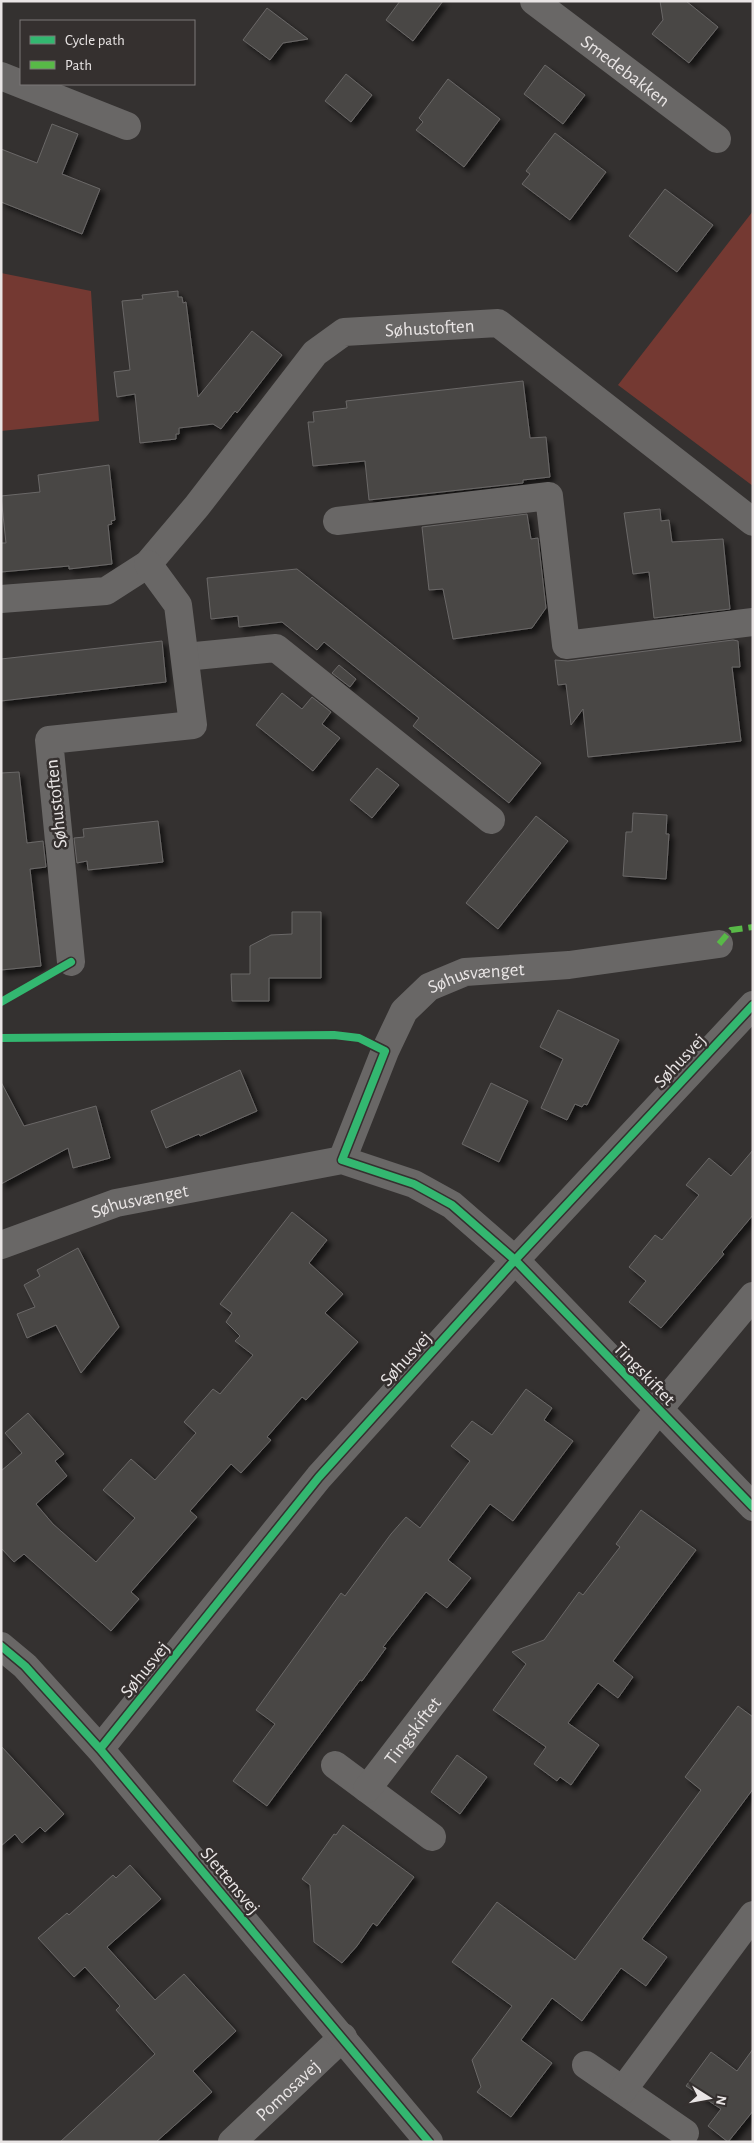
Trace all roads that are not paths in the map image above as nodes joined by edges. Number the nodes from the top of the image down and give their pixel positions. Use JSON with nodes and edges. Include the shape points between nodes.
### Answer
{"nodes":[{"id":1,"x":534,"y":1,"type":"edge"},
{"id":2,"x":1,"y":76,"type":"edge"},
{"id":3,"x":20,"y":84,"type":"edge"},
{"id":4,"x":24,"y":85,"type":"edge"},
{"id":5,"x":127,"y":126,"type":"dead end"},
{"id":6,"x":717,"y":139,"type":"dead end"},
{"id":7,"x":337,"y":521,"type":"dead end"},
{"id":8,"x":753,"y":522,"type":"edge"},
{"id":9,"x":148,"y":564,"type":"junction"},
{"id":10,"x":1,"y":600,"type":"edge"},
{"id":11,"x":753,"y":622,"type":"edge"},
{"id":12,"x":185,"y":657,"type":"junction"},
{"id":13,"x":491,"y":820,"type":"dead end"},
{"id":14,"x":719,"y":944,"type":"dead end"},
{"id":15,"x":71,"y":962,"type":"dead end"},
{"id":16,"x":753,"y":1005,"type":"edge"},
{"id":17,"x":342,"y":1160,"type":"junction"},
{"id":18,"x":1,"y":1245,"type":"edge"},
{"id":19,"x":515,"y":1260,"type":"junction"},
{"id":20,"x":753,"y":1296,"type":"edge"},
{"id":21,"x":658,"y":1410,"type":"junction"},
{"id":22,"x":753,"y":1507,"type":"edge"},
{"id":23,"x":1,"y":1646,"type":"edge"},
{"id":24,"x":100,"y":1749,"type":"junction"},
{"id":25,"x":335,"y":1765,"type":"dead end"},
{"id":26,"x":367,"y":1789,"type":"junction"},
{"id":27,"x":432,"y":1837,"type":"dead end"},
{"id":28,"x":753,"y":1915,"type":"edge"},
{"id":29,"x":344,"y":2037,"type":"junction"},
{"id":30,"x":586,"y":2065,"type":"dead end"},
{"id":31,"x":623,"y":2090,"type":"junction"},
{"id":32,"x":685,"y":2133,"type":"dead end"},
{"id":33,"x":232,"y":2142,"type":"edge"},
{"id":34,"x":429,"y":2142,"type":"edge"}],
"edges":[{"from":1,"to":6,"type":"street","name":"Smedebakken"},
{"from":2,"to":3,"type":"street"},
{"from":4,"to":5,"type":"street"},
{"from":7,"to":11,"type":"street","via":[[549,496],[566,646]]},
{"from":8,"to":9,"type":"street","name":"Søhustoften","via":[[498,323],[387,329],[344,332],[315,353]]},
{"from":9,"to":10,"type":"street","name":"Søhustoften","via":[[106,591]]},
{"from":9,"to":12,"type":"street","name":"Søhustoften","via":[[178,605]]},
{"from":12,"to":13,"type":"street","via":[[276,648]]},
{"from":12,"to":15,"type":"street","name":"Søhustoften","via":[[193,726],[49,740]]},
{"from":14,"to":17,"type":"street","name":"Søhusvænget","via":[[569,965],[465,972],[429,988],[404,1011]]},
{"from":16,"to":19,"type":"street","name":"Søhusvej"},
{"from":17,"to":18,"type":"street","name":"Søhusvænget","via":[[116,1204]]},
{"from":17,"to":19,"type":"street","name":"Søhusvænget","via":[[414,1184],[452,1205]]},
{"from":19,"to":21,"type":"street","name":"Tingskiftet"},
{"from":19,"to":24,"type":"street","name":"Søhusvej","via":[[319,1477]]},
{"from":20,"to":21,"type":"street","name":"Tingskiftet"},
{"from":21,"to":22,"type":"street","name":"Tingskiftet"},
{"from":21,"to":26,"type":"street","name":"Tingskiftet"},
{"from":23,"to":24,"type":"street","name":"Slettensvej","via":[[25,1666]]},
{"from":24,"to":29,"type":"street","name":"Slettensvej"},
{"from":25,"to":26,"type":"street"},
{"from":26,"to":27,"type":"street"},
{"from":28,"to":31,"type":"street"},
{"from":29,"to":33,"type":"street","name":"Pomosavej"},
{"from":29,"to":34,"type":"street","name":"Slettensvej"},
{"from":30,"to":31,"type":"street"},
{"from":31,"to":32,"type":"street"}]}
